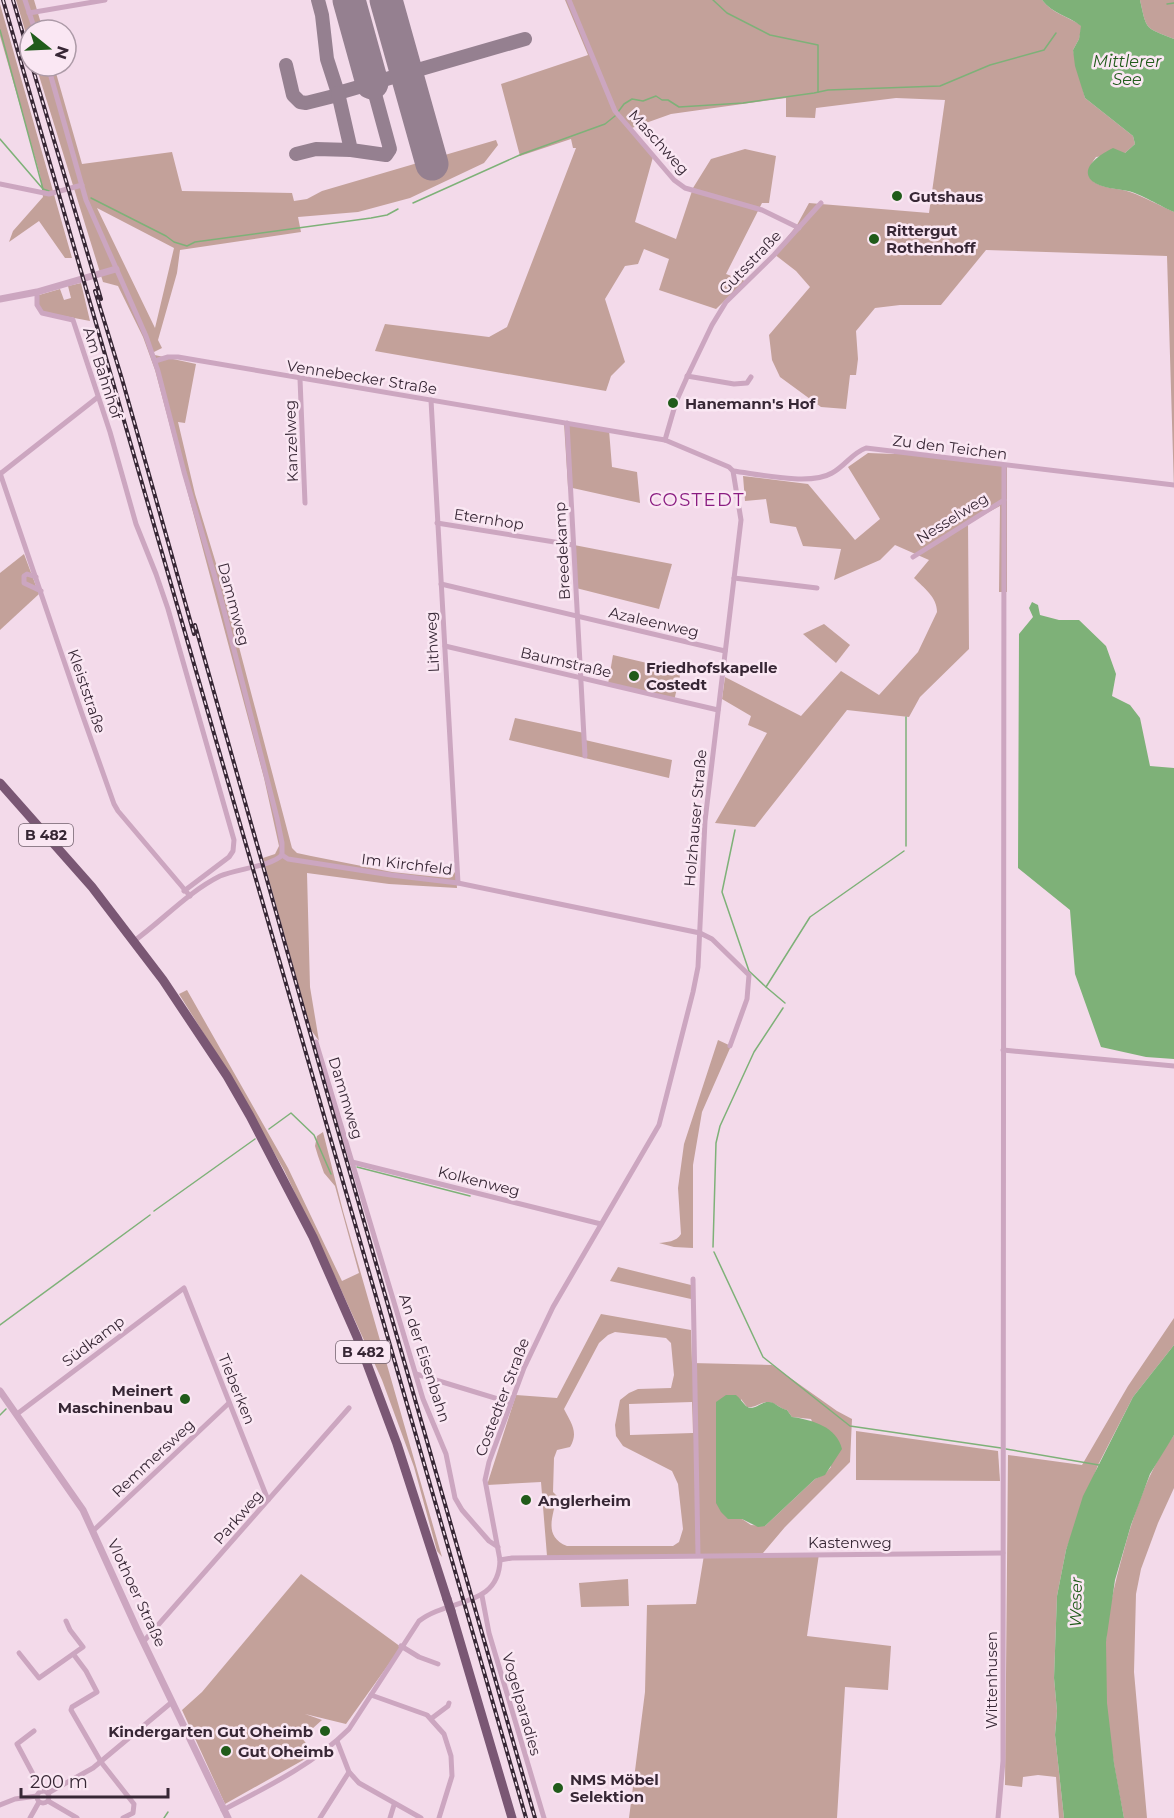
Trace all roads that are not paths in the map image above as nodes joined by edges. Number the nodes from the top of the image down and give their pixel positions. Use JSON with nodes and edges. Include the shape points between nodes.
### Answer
{"nodes":[{"id":1,"x":25,"y":0,"type":"edge"},
{"id":2,"x":105,"y":0,"type":"edge"},
{"id":3,"x":569,"y":0,"type":"edge"},
{"id":4,"x":29,"y":14,"type":"junction"},
{"id":5,"x":30,"y":18,"type":"edge"},
{"id":6,"x":51,"y":78,"type":"edge"},
{"id":7,"x":0,"y":184,"type":"edge"},
{"id":8,"x":82,"y":185,"type":"junction"},
{"id":9,"x":821,"y":203,"type":"dead end"},
{"id":10,"x":799,"y":228,"type":"junction"},
{"id":11,"x":116,"y":269,"type":"junction"},
{"id":12,"x":37,"y":292,"type":"junction"},
{"id":13,"x":0,"y":299,"type":"edge"},
{"id":14,"x":155,"y":361,"type":"junction"},
{"id":15,"x":687,"y":376,"type":"junction"},
{"id":16,"x":751,"y":377,"type":"dead end"},
{"id":17,"x":300,"y":379,"type":"junction"},
{"id":18,"x":98,"y":397,"type":"junction"},
{"id":19,"x":431,"y":400,"type":"junction"},
{"id":20,"x":567,"y":423,"type":"junction"},
{"id":21,"x":665,"y":440,"type":"junction"},
{"id":22,"x":1004,"y":466,"type":"junction"},
{"id":23,"x":733,"y":471,"type":"junction"},
{"id":24,"x":0,"y":474,"type":"edge"},
{"id":25,"x":1174,"y":485,"type":"edge"},
{"id":26,"x":1004,"y":500,"type":"junction"},
{"id":27,"x":305,"y":503,"type":"dead end"},
{"id":28,"x":437,"y":523,"type":"junction"},
{"id":29,"x":573,"y":545,"type":"junction"},
{"id":30,"x":913,"y":557,"type":"dead end"},
{"id":31,"x":36,"y":577,"type":"junction"},
{"id":32,"x":734,"y":578,"type":"junction"},
{"id":33,"x":441,"y":584,"type":"junction"},
{"id":34,"x":817,"y":588,"type":"dead end"},
{"id":35,"x":40,"y":591,"type":"junction"},
{"id":36,"x":577,"y":616,"type":"junction"},
{"id":37,"x":445,"y":646,"type":"junction"},
{"id":38,"x":725,"y":651,"type":"junction"},
{"id":39,"x":580,"y":678,"type":"junction"},
{"id":40,"x":718,"y":710,"type":"junction"},
{"id":41,"x":585,"y":756,"type":"dead end"},
{"id":42,"x":0,"y":783,"type":"edge"},
{"id":43,"x":282,"y":855,"type":"junction"},
{"id":44,"x":458,"y":883,"type":"junction"},
{"id":45,"x":184,"y":891,"type":"junction"},
{"id":46,"x":189,"y":896,"type":"junction"},
{"id":47,"x":700,"y":933,"type":"junction"},
{"id":48,"x":134,"y":941,"type":"junction"},
{"id":49,"x":316,"y":1042,"type":"dead end"},
{"id":50,"x":730,"y":1046,"type":"dead end"},
{"id":51,"x":1003,"y":1050,"type":"junction"},
{"id":52,"x":1174,"y":1066,"type":"edge"},
{"id":53,"x":352,"y":1162,"type":"junction"},
{"id":54,"x":601,"y":1224,"type":"junction"},
{"id":55,"x":693,"y":1279,"type":"dead end"},
{"id":56,"x":184,"y":1288,"type":"joint"},
{"id":57,"x":416,"y":1374,"type":"junction"},
{"id":58,"x":0,"y":1391,"type":"edge"},
{"id":59,"x":229,"y":1403,"type":"junction"},
{"id":60,"x":511,"y":1403,"type":"junction"},
{"id":61,"x":349,"y":1408,"type":"dead end"},
{"id":62,"x":17,"y":1414,"type":"junction"},
{"id":63,"x":268,"y":1500,"type":"junction"},
{"id":64,"x":94,"y":1530,"type":"junction"},
{"id":65,"x":498,"y":1547,"type":"junction"},
{"id":66,"x":1003,"y":1553,"type":"junction"},
{"id":67,"x":698,"y":1555,"type":"junction"},
{"id":68,"x":500,"y":1560,"type":"junction"},
{"id":69,"x":482,"y":1596,"type":"junction"},
{"id":70,"x":66,"y":1621,"type":"dead end"},
{"id":71,"x":144,"y":1641,"type":"junction"},
{"id":72,"x":401,"y":1646,"type":"junction"},
{"id":73,"x":19,"y":1653,"type":"dead end"},
{"id":74,"x":74,"y":1655,"type":"junction"},
{"id":75,"x":438,"y":1664,"type":"dead end"},
{"id":76,"x":371,"y":1695,"type":"junction"},
{"id":77,"x":172,"y":1702,"type":"junction"},
{"id":78,"x":449,"y":1703,"type":"dead end"},
{"id":79,"x":432,"y":1718,"type":"junction"},
{"id":80,"x":34,"y":1731,"type":"dead end"},
{"id":81,"x":337,"y":1741,"type":"junction"},
{"id":82,"x":101,"y":1762,"type":"junction"},
{"id":83,"x":349,"y":1772,"type":"junction"},
{"id":84,"x":41,"y":1795,"type":"junction"},
{"id":85,"x":48,"y":1801,"type":"junction"},
{"id":86,"x":0,"y":1805,"type":"edge"},
{"id":87,"x":394,"y":1805,"type":"junction"},
{"id":88,"x":223,"y":1810,"type":"junction"},
{"id":89,"x":30,"y":1818,"type":"edge"},
{"id":90,"x":77,"y":1818,"type":"edge"},
{"id":91,"x":123,"y":1818,"type":"edge"},
{"id":92,"x":228,"y":1818,"type":"edge"},
{"id":93,"x":320,"y":1818,"type":"edge"},
{"id":94,"x":390,"y":1818,"type":"edge"},
{"id":95,"x":421,"y":1818,"type":"edge"},
{"id":96,"x":439,"y":1818,"type":"edge"},
{"id":97,"x":512,"y":1818,"type":"edge"},
{"id":98,"x":544,"y":1818,"type":"edge"},
{"id":99,"x":998,"y":1818,"type":"edge"}],
"edges":[{"from":1,"to":4,"type":"street"},
{"from":2,"to":4,"type":"street"},
{"from":3,"to":10,"type":"street","name":"Maschweg","via":[[617,113],[668,174],[685,188],[762,210]]},
{"from":4,"to":5,"type":"street"},
{"from":6,"to":8,"type":"street"},
{"from":7,"to":8,"type":"street","via":[[49,194]]},
{"from":8,"to":11,"type":"street"},
{"from":9,"to":10,"type":"street","name":"Gutsstraße"},
{"from":10,"to":15,"type":"street","name":"Gutsstraße","via":[[726,302]]},
{"from":11,"to":12,"type":"street"},
{"from":11,"to":14,"type":"street"},
{"from":12,"to":13,"type":"street"},
{"from":12,"to":18,"type":"street","name":"Am Bahnhof","via":[[37,305],[42,313],[73,320]]},
{"from":14,"to":17,"type":"street","name":"Vennebecker Straße","via":[[178,357]]},
{"from":14,"to":43,"type":"street","name":"Dammweg","via":[[228,624],[277,818]]},
{"from":15,"to":16,"type":"street","via":[[734,384],[747,383]]},
{"from":15,"to":21,"type":"street","name":"Gutsstraße"},
{"from":17,"to":19,"type":"street","name":"Vennebecker Straße"},
{"from":17,"to":27,"type":"street","name":"Kanzelweg"},
{"from":18,"to":24,"type":"street"},
{"from":18,"to":45,"type":"street","name":"Am Bahnhof","via":[[136,524],[168,609],[234,840],[234,851],[229,857]]},
{"from":19,"to":20,"type":"street","name":"Vennebecker Straße"},
{"from":19,"to":28,"type":"street","name":"Lithweg"},
{"from":20,"to":21,"type":"street","name":"Vennebecker Straße"},
{"from":20,"to":29,"type":"street","name":"Breedekamp"},
{"from":21,"to":23,"type":"street"},
{"from":22,"to":23,"type":"street","name":"Zu den Teichen","via":[[866,448],[825,477],[792,479]]},
{"from":22,"to":25,"type":"street","name":"Zu den Teichen"},
{"from":22,"to":26,"type":"street","name":"Wittenhusen"},
{"from":23,"to":32,"type":"street","name":"Holzhauser Straße","via":[[741,520]]},
{"from":24,"to":31,"type":"street","name":"Kleiststraße"},
{"from":26,"to":30,"type":"street","name":"Nesselweg"},
{"from":26,"to":51,"type":"street","name":"Wittenhusen"},
{"from":28,"to":29,"type":"street","name":"Eternhop"},
{"from":28,"to":33,"type":"street","name":"Lithweg"},
{"from":29,"to":36,"type":"street","name":"Breedekamp"},
{"from":31,"to":35,"type":"street","name":"Kleiststraße"},
{"from":31,"to":35,"type":"street","via":[[27,574],[24,584]]},
{"from":32,"to":34,"type":"street"},
{"from":32,"to":38,"type":"street","name":"Holzhauser Straße"},
{"from":33,"to":36,"type":"street","name":"Azaleenweg"},
{"from":33,"to":37,"type":"street","name":"Lithweg"},
{"from":35,"to":45,"type":"street","name":"Kleiststraße","via":[[114,804]]},
{"from":36,"to":38,"type":"street","name":"Azaleenweg"},
{"from":36,"to":39,"type":"street","name":"Breedekamp"},
{"from":37,"to":39,"type":"street","name":"Baumstraße"},
{"from":37,"to":44,"type":"street","name":"Lithweg"},
{"from":38,"to":40,"type":"street","name":"Holzhauser Straße"},
{"from":39,"to":40,"type":"street","name":"Baumstraße"},
{"from":39,"to":41,"type":"street","name":"Breedekamp"},
{"from":40,"to":47,"type":"street","name":"Holzhauser Straße","via":[[704,829]]},
{"from":42,"to":48,"type":"main road","number":"B 482","via":[[92,886]]},
{"from":43,"to":44,"type":"street","name":"Im Kirchfeld","via":[[288,859]]},
{"from":43,"to":46,"type":"street","via":[[272,862],[222,875]]},
{"from":44,"to":47,"type":"street","name":"Im Kirchfeld"},
{"from":45,"to":46,"type":"street","name":"Kleiststraße"},
{"from":46,"to":48,"type":"street"},
{"from":47,"to":50,"type":"street","via":[[712,939],[749,975],[747,999]]},
{"from":47,"to":54,"type":"street","name":"Holzhauser Straße","via":[[693,992],[659,1125]]},
{"from":48,"to":97,"type":"main road","number":"B 482","bridge":true,"via":[[227,1076],[313,1237],[346,1310],[375,1383],[451,1611]]},
{"from":49,"to":53,"type":"street","name":"Dammweg"},
{"from":51,"to":52,"type":"street"},
{"from":51,"to":66,"type":"street","name":"Wittenhusen"},
{"from":53,"to":54,"type":"street","name":"Kolkenweg"},
{"from":53,"to":57,"type":"street","name":"An der Eisenbahn"},
{"from":54,"to":60,"type":"street","name":"Costedter Straße","via":[[553,1306]]},
{"from":55,"to":67,"type":"street"},
{"from":56,"to":59,"type":"street","name":"Tieberken"},
{"from":56,"to":62,"type":"street","name":"Südkamp"},
{"from":57,"to":60,"type":"street"},
{"from":57,"to":65,"type":"street","name":"An der Eisenbahn","via":[[446,1454],[455,1498]]},
{"from":58,"to":62,"type":"street","name":"Vlothoer Straße"},
{"from":59,"to":63,"type":"street","name":"Tieberken"},
{"from":59,"to":64,"type":"street","name":"Remmersweg"},
{"from":60,"to":65,"type":"street","name":"Costedter Straße","via":[[485,1480]]},
{"from":61,"to":63,"type":"street","name":"Parkweg"},
{"from":62,"to":64,"type":"street","name":"Vlothoer Straße"},
{"from":63,"to":71,"type":"street","name":"Parkweg"},
{"from":64,"to":71,"type":"street","name":"Vlothoer Straße"},
{"from":65,"to":68,"type":"street","name":"Costedter Straße"},
{"from":66,"to":67,"type":"street","name":"Kastenweg"},
{"from":66,"to":99,"type":"street","name":"Wittenhusen","via":[[1003,1761]]},
{"from":67,"to":68,"type":"street","name":"Kastenweg"},
{"from":68,"to":69,"type":"street","via":[[496,1579]]},
{"from":69,"to":72,"type":"street","via":[[429,1613]]},
{"from":69,"to":98,"type":"street","name":"Vogelparadies","via":[[489,1633]]},
{"from":70,"to":74,"type":"street","via":[[83,1647]]},
{"from":71,"to":77,"type":"street","name":"Vlothoer Straße"},
{"from":72,"to":75,"type":"street"},
{"from":72,"to":76,"type":"street"},
{"from":73,"to":74,"type":"street","via":[[39,1678]]},
{"from":74,"to":82,"type":"street","via":[[97,1692],[71,1710]]},
{"from":76,"to":79,"type":"street"},
{"from":76,"to":81,"type":"street","via":[[350,1729]]},
{"from":77,"to":82,"type":"street"},
{"from":77,"to":88,"type":"street","name":"Vlothoer Straße"},
{"from":78,"to":79,"type":"street"},
{"from":79,"to":96,"type":"street","via":[[449,1744],[453,1767]]},
{"from":80,"to":84,"type":"street","via":[[16,1744]]},
{"from":81,"to":83,"type":"street"},
{"from":81,"to":88,"type":"street","via":[[271,1785]]},
{"from":82,"to":84,"type":"street"},
{"from":82,"to":91,"type":"street","via":[[134,1804],[133,1813]]},
{"from":83,"to":87,"type":"street"},
{"from":83,"to":93,"type":"street"},
{"from":84,"to":85,"type":"street"},
{"from":84,"to":85,"type":"street","via":[[43,1803]]},
{"from":84,"to":86,"type":"street"},
{"from":84,"to":89,"type":"street"},
{"from":85,"to":90,"type":"street"},
{"from":87,"to":94,"type":"street"},
{"from":87,"to":95,"type":"street"},
{"from":88,"to":92,"type":"street","name":"Vlothoer Straße"}]}
